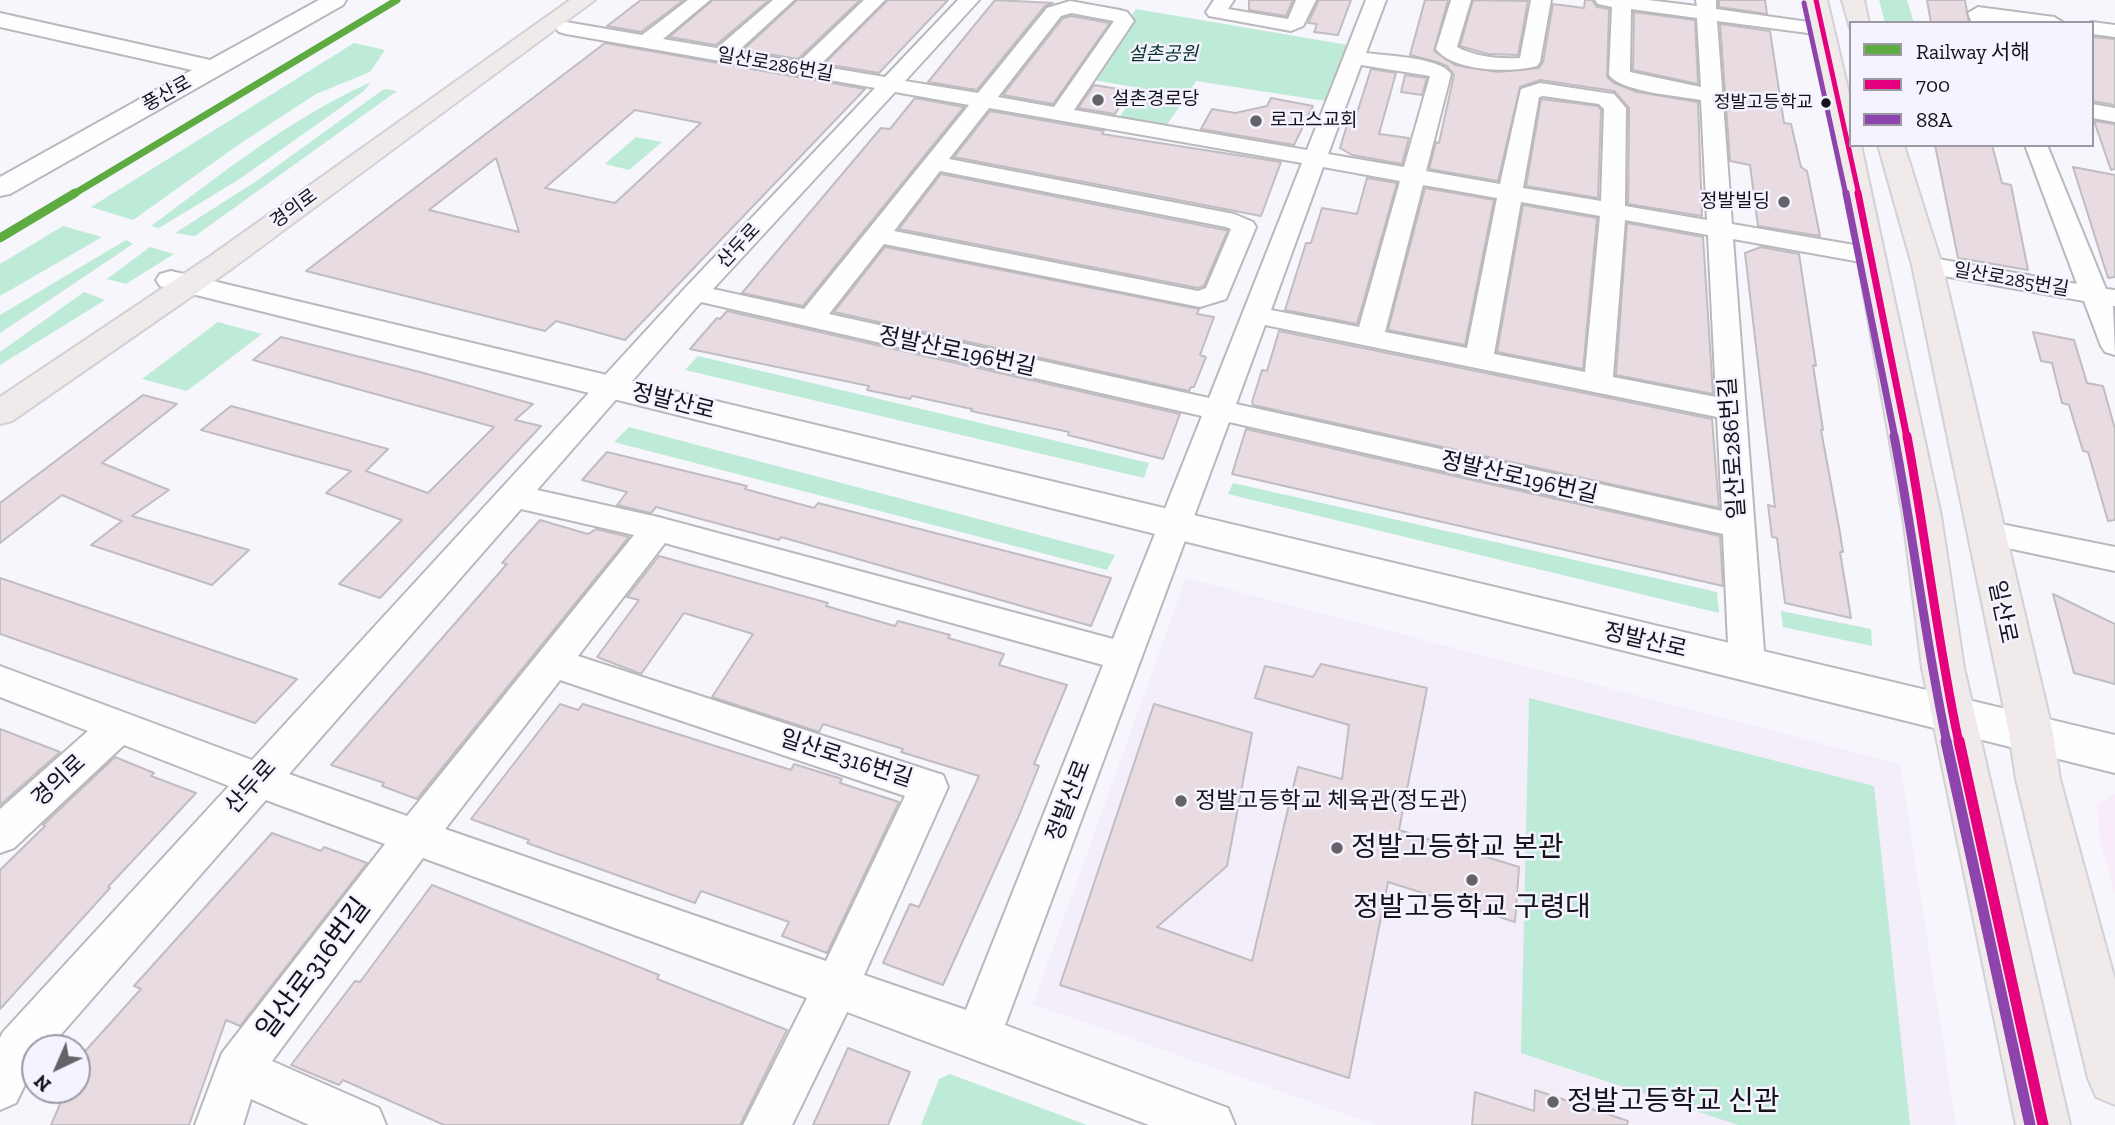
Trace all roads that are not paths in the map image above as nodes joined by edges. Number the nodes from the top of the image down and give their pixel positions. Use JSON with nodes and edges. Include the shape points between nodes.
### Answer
{"nodes":[{"id":1,"x":335,"y":0,"type":"edge"},
{"id":2,"x":548,"y":0,"type":"edge"},
{"id":3,"x":561,"y":0,"type":"edge"},
{"id":4,"x":584,"y":0,"type":"edge"},
{"id":5,"x":605,"y":0,"type":"edge"},
{"id":6,"x":700,"y":0,"type":"edge"},
{"id":7,"x":784,"y":0,"type":"edge"},
{"id":8,"x":875,"y":0,"type":"edge"},
{"id":9,"x":969,"y":0,"type":"edge"},
{"id":10,"x":1113,"y":0,"type":"edge"},
{"id":11,"x":1136,"y":0,"type":"edge"},
{"id":12,"x":1224,"y":0,"type":"edge"},
{"id":13,"x":1306,"y":0,"type":"edge"},
{"id":14,"x":1376,"y":0,"type":"edge"},
{"id":15,"x":1461,"y":0,"type":"edge"},
{"id":16,"x":1541,"y":0,"type":"edge"},
{"id":17,"x":1853,"y":0,"type":"edge"},
{"id":18,"x":1614,"y":1,"type":"edge"},
{"id":19,"x":1707,"y":7,"type":"edge"},
{"id":20,"x":1832,"y":17,"type":"edge"},
{"id":21,"x":0,"y":19,"type":"edge"},
{"id":22,"x":1981,"y":21,"type":"edge"},
{"id":23,"x":2039,"y":21,"type":"edge"},
{"id":24,"x":566,"y":28,"type":"junction"},
{"id":25,"x":2094,"y":28,"type":"edge"},
{"id":26,"x":2115,"y":31,"type":"edge"},
{"id":27,"x":645,"y":43,"type":"junction"},
{"id":28,"x":720,"y":56,"type":"junction"},
{"id":29,"x":1354,"y":58,"type":"junction"},
{"id":30,"x":213,"y":68,"type":"junction"},
{"id":31,"x":804,"y":69,"type":"junction"},
{"id":32,"x":891,"y":85,"type":"junction"},
{"id":33,"x":1711,"y":100,"type":"junction"},
{"id":34,"x":984,"y":101,"type":"junction"},
{"id":35,"x":2094,"y":111,"type":"edge"},
{"id":36,"x":1060,"y":114,"type":"junction"},
{"id":37,"x":2115,"y":115,"type":"edge"},
{"id":38,"x":1849,"y":119,"type":"edge"},
{"id":39,"x":1854,"y":147,"type":"edge"},
{"id":40,"x":1892,"y":147,"type":"edge"},
{"id":41,"x":2037,"y":147,"type":"edge"},
{"id":42,"x":358,"y":153,"type":"junction"},
{"id":43,"x":1315,"y":159,"type":"junction"},
{"id":44,"x":932,"y":163,"type":"junction"},
{"id":45,"x":1415,"y":176,"type":"junction"},
{"id":46,"x":0,"y":188,"type":"edge"},
{"id":47,"x":1509,"y":193,"type":"junction"},
{"id":48,"x":1613,"y":211,"type":"junction"},
{"id":49,"x":1719,"y":231,"type":"junction"},
{"id":50,"x":877,"y":235,"type":"junction"},
{"id":51,"x":1872,"y":256,"type":"junction"},
{"id":52,"x":1927,"y":265,"type":"junction"},
{"id":53,"x":179,"y":283,"type":"junction"},
{"id":54,"x":695,"y":293,"type":"junction"},
{"id":55,"x":2105,"y":297,"type":"edge"},
{"id":56,"x":1255,"y":315,"type":"junction"},
{"id":57,"x":810,"y":320,"type":"junction"},
{"id":58,"x":1370,"y":337,"type":"junction"},
{"id":59,"x":2115,"y":346,"type":"edge"},
{"id":60,"x":1479,"y":359,"type":"junction"},
{"id":61,"x":1598,"y":383,"type":"junction"},
{"id":62,"x":612,"y":387,"type":"junction"},
{"id":63,"x":0,"y":394,"type":"edge"},
{"id":64,"x":1219,"y":409,"type":"junction"},
{"id":65,"x":1730,"y":410,"type":"junction"},
{"id":66,"x":0,"y":413,"type":"edge"},
{"id":67,"x":514,"y":496,"type":"junction"},
{"id":68,"x":1174,"y":526,"type":"junction"},
{"id":69,"x":1738,"y":526,"type":"junction"},
{"id":70,"x":658,"y":529,"type":"junction"},
{"id":71,"x":1986,"y":533,"type":"junction"},
{"id":72,"x":2115,"y":559,"type":"edge"},
{"id":73,"x":1124,"y":658,"type":"junction"},
{"id":74,"x":554,"y":663,"type":"junction"},
{"id":75,"x":1747,"y":665,"type":"junction"},
{"id":76,"x":1,"y":682,"type":"edge"},
{"id":77,"x":1953,"y":714,"type":"junction"},
{"id":78,"x":119,"y":726,"type":"junction"},
{"id":79,"x":2031,"y":733,"type":"junction"},
{"id":80,"x":2115,"y":754,"type":"edge"},
{"id":81,"x":258,"y":778,"type":"junction"},
{"id":82,"x":0,"y":835,"type":"edge"},
{"id":83,"x":415,"y":836,"type":"junction"},
{"id":84,"x":837,"y":986,"type":"junction"},
{"id":85,"x":978,"y":1037,"type":"junction"},
{"id":86,"x":237,"y":1069,"type":"junction"},
{"id":87,"x":2115,"y":1078,"type":"edge"},
{"id":88,"x":0,"y":1087,"type":"edge"},
{"id":89,"x":1149,"y":1114,"type":"edge"},
{"id":90,"x":219,"y":1125,"type":"edge"},
{"id":91,"x":362,"y":1125,"type":"edge"},
{"id":92,"x":767,"y":1125,"type":"edge"},
{"id":93,"x":1211,"y":1125,"type":"edge"},
{"id":94,"x":2043,"y":1125,"type":"edge"}],
"edges":[{"from":1,"to":30,"type":"main road","name":"풍산로"},
{"from":2,"to":42,"type":"main road","via":[[361,137]]},
{"from":3,"to":42,"type":"main road","name":"경의로","via":[[442,83]]},
{"from":4,"to":42,"type":"main road","name":"경의로"},
{"from":5,"to":24,"type":"main road"},
{"from":6,"to":27,"type":"street"},
{"from":7,"to":28,"type":"street"},
{"from":8,"to":31,"type":"street"},
{"from":9,"to":32,"type":"street","name":"산두로"},
{"from":10,"to":11,"type":"street"},
{"from":12,"to":13,"type":"street","via":[[1216,12],[1221,15],[1291,25]]},
{"from":14,"to":29,"type":"street"},
{"from":15,"to":16,"type":"street","via":[[1446,49],[1455,57],[1520,66],[1530,62]]},
{"from":17,"to":20,"type":"main road"},
{"from":18,"to":19,"type":"street"},
{"from":18,"to":33,"type":"street","via":[[1619,75]]},
{"from":19,"to":20,"type":"street"},
{"from":19,"to":33,"type":"street"},
{"from":20,"to":38,"type":"main road"},
{"from":21,"to":30,"type":"main road"},
{"from":22,"to":23,"type":"street","via":[[1978,13]]},
{"from":24,"to":27,"type":"street","name":"일산로286번길"},
{"from":24,"to":42,"type":"main road","via":[[417,130]]},
{"from":25,"to":26,"type":"street"},
{"from":27,"to":28,"type":"street","name":"일산로286번길"},
{"from":28,"to":31,"type":"street","name":"일산로286번길"},
{"from":29,"to":43,"type":"street"},
{"from":29,"to":45,"type":"street","via":[[1441,74]]},
{"from":30,"to":46,"type":"main road","name":"풍산로"},
{"from":31,"to":32,"type":"street","name":"일산로286번길"},
{"from":32,"to":34,"type":"street","name":"일산로286번길"},
{"from":32,"to":54,"type":"street","name":"산두로"},
{"from":33,"to":49,"type":"street","name":"일산로286번길"},
{"from":34,"to":36,"type":"street","name":"일산로286번길"},
{"from":34,"to":36,"type":"street","via":[[1054,12],[1070,7],[1120,16],[1124,21]]},
{"from":34,"to":44,"type":"street"},
{"from":35,"to":37,"type":"street"},
{"from":36,"to":43,"type":"street","name":"일산로286번길"},
{"from":39,"to":51,"type":"main road"},
{"from":40,"to":52,"type":"main road","name":"일산로"},
{"from":41,"to":55,"type":"street","name":"일산로285번길"},
{"from":42,"to":53,"type":"main road","name":"경의로"},
{"from":43,"to":45,"type":"street","name":"일산로286번길"},
{"from":43,"to":56,"type":"street"},
{"from":44,"to":50,"type":"street"},
{"from":44,"to":50,"type":"street","via":[[1234,221],[1244,227],[1217,293],[1200,299]]},
{"from":45,"to":47,"type":"street","name":"일산로286번길"},
{"from":45,"to":58,"type":"street"},
{"from":47,"to":48,"type":"street","name":"일산로286번길"},
{"from":47,"to":48,"type":"street","via":[[1529,94],[1540,89],[1606,99],[1615,108]]},
{"from":47,"to":60,"type":"street"},
{"from":48,"to":49,"type":"street","name":"일산로286번길"},
{"from":48,"to":61,"type":"street"},
{"from":49,"to":51,"type":"street","name":"일산로286번길"},
{"from":49,"to":65,"type":"street","name":"일산로286번길"},
{"from":50,"to":57,"type":"street"},
{"from":51,"to":77,"type":"main road","via":[[1922,516]]},
{"from":52,"to":55,"type":"street","name":"일산로285번길"},
{"from":52,"to":71,"type":"main road","name":"일산로"},
{"from":53,"to":62,"type":"main road","name":"정발산로"},
{"from":53,"to":63,"type":"main road","name":"경의로"},
{"from":53,"to":66,"type":"main road","name":"경의로"},
{"from":54,"to":57,"type":"street","name":"정발산로196번길"},
{"from":54,"to":62,"type":"street","name":"산두로"},
{"from":55,"to":59,"type":"street","name":"일산로285번길"},
{"from":56,"to":58,"type":"street"},
{"from":56,"to":64,"type":"street"},
{"from":57,"to":64,"type":"street","name":"정발산로196번길"},
{"from":58,"to":60,"type":"street"},
{"from":60,"to":61,"type":"street"},
{"from":61,"to":65,"type":"street"},
{"from":62,"to":67,"type":"street","name":"산두로"},
{"from":62,"to":68,"type":"main road","name":"정발산로"},
{"from":64,"to":68,"type":"street"},
{"from":64,"to":69,"type":"street","name":"정발산로196번길"},
{"from":65,"to":69,"type":"street","name":"일산로286번길"},
{"from":67,"to":70,"type":"street"},
{"from":67,"to":81,"type":"street","name":"산두로"},
{"from":68,"to":73,"type":"street","name":"정발산로"},
{"from":68,"to":75,"type":"main road","name":"정발산로"},
{"from":69,"to":75,"type":"street","name":"일산로286번길"},
{"from":70,"to":73,"type":"street"},
{"from":70,"to":74,"type":"street","name":"일산로316번길"},
{"from":71,"to":72,"type":"street"},
{"from":71,"to":79,"type":"main road","name":"일산로"},
{"from":73,"to":85,"type":"street","name":"정발산로"},
{"from":74,"to":83,"type":"street","name":"일산로316번길"},
{"from":74,"to":84,"type":"street","name":"일산로316번길","via":[[929,787]]},
{"from":75,"to":77,"type":"main road","name":"정발산로"},
{"from":76,"to":78,"type":"street"},
{"from":77,"to":79,"type":"main road","name":"정발산로"},
{"from":77,"to":94,"type":"main road"},
{"from":78,"to":81,"type":"street"},
{"from":78,"to":82,"type":"street","name":"경의로"},
{"from":79,"to":80,"type":"main road","name":"정발산로"},
{"from":79,"to":87,"type":"main road","name":"일산로","via":[[2038,779]]},
{"from":81,"to":83,"type":"street"},
{"from":81,"to":88,"type":"street","name":"산두로","via":[[19,1048]]},
{"from":83,"to":84,"type":"street"},
{"from":83,"to":86,"type":"street","name":"일산로316번길"},
{"from":84,"to":85,"type":"street"},
{"from":84,"to":92,"type":"street","name":"일산로316번길"},
{"from":85,"to":89,"type":"street"},
{"from":86,"to":90,"type":"street","name":"일산로316번길"},
{"from":86,"to":91,"type":"street"},
{"from":89,"to":93,"type":"street"}]}
